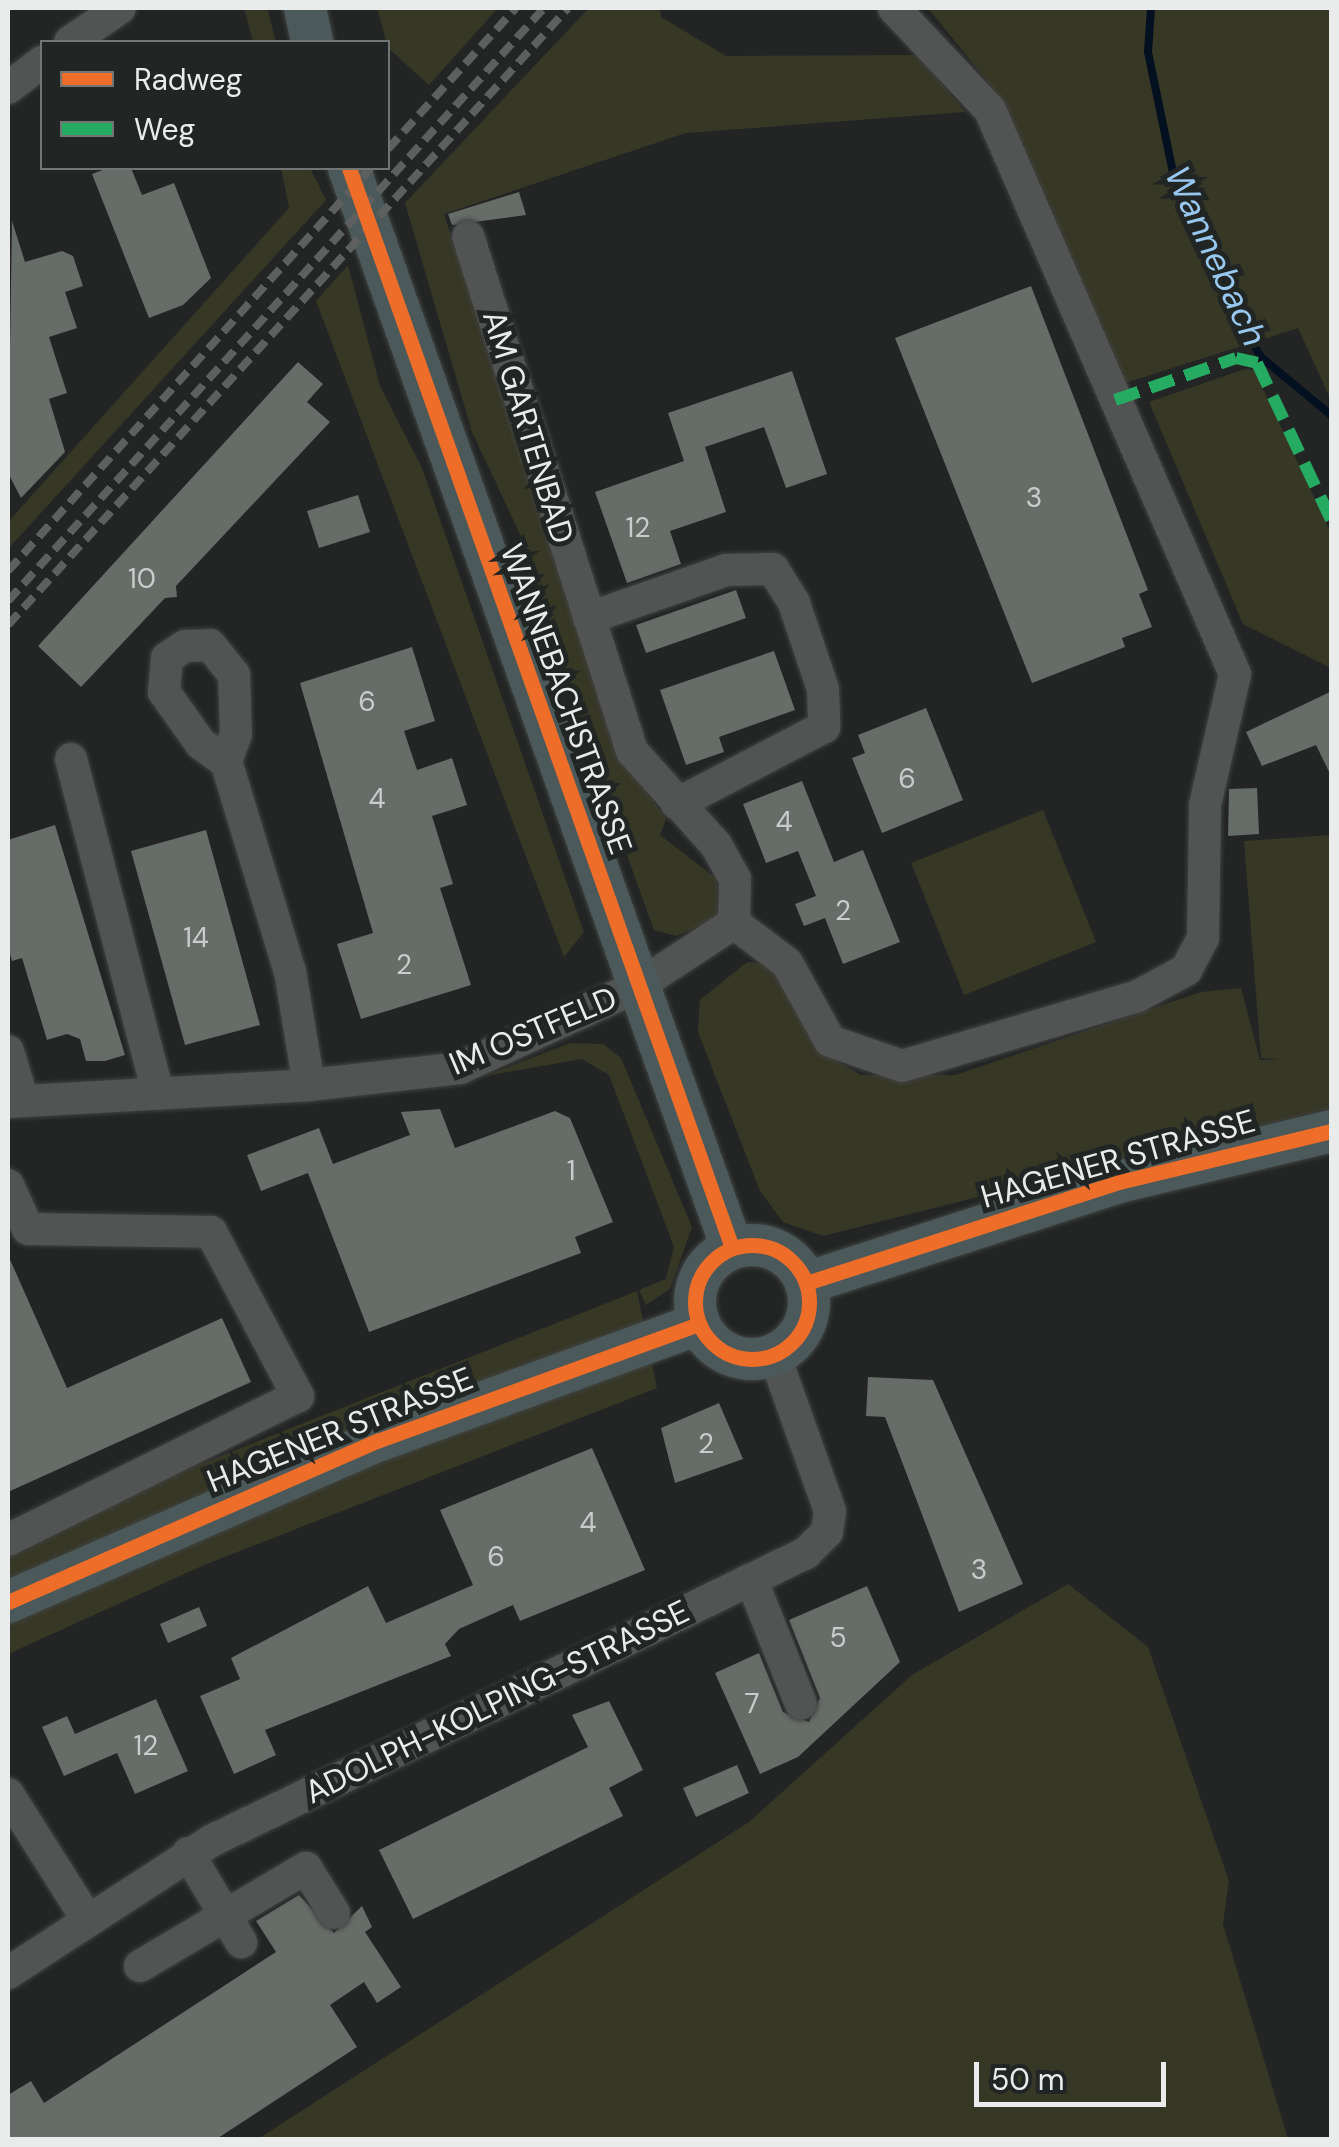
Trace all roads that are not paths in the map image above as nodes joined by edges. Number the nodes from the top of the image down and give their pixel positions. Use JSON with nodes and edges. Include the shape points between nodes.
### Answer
{"nodes":[{"id":1,"x":120,"y":8,"type":"edge"},
{"id":2,"x":305,"y":8,"type":"edge"},
{"id":3,"x":894,"y":8,"type":"edge"},
{"id":4,"x":73,"y":40,"type":"edge"},
{"id":5,"x":312,"y":40,"type":"edge"},
{"id":6,"x":40,"y":64,"type":"edge"},
{"id":7,"x":8,"y":88,"type":"edge"},
{"id":8,"x":349,"y":170,"type":"edge"},
{"id":9,"x":468,"y":236,"type":"dead end"},
{"id":10,"x":589,"y":618,"type":"junction"},
{"id":11,"x":71,"y":759,"type":"dead end"},
{"id":12,"x":226,"y":762,"type":"dead end"},
{"id":13,"x":677,"y":804,"type":"junction"},
{"id":14,"x":734,"y":924,"type":"junction"},
{"id":15,"x":638,"y":986,"type":"junction"},
{"id":16,"x":8,"y":1051,"type":"edge"},
{"id":17,"x":309,"y":1085,"type":"junction"},
{"id":18,"x":158,"y":1094,"type":"junction"},
{"id":19,"x":15,"y":1102,"type":"edge"},
{"id":20,"x":1332,"y":1130,"type":"edge"},
{"id":21,"x":8,"y":1185,"type":"edge"},
{"id":22,"x":732,"y":1248,"type":"junction"},
{"id":23,"x":806,"y":1283,"type":"junction"},
{"id":24,"x":699,"y":1324,"type":"junction"},
{"id":25,"x":774,"y":1354,"type":"junction"},
{"id":26,"x":8,"y":1540,"type":"edge"},
{"id":27,"x":752,"y":1581,"type":"junction"},
{"id":28,"x":8,"y":1602,"type":"edge"},
{"id":29,"x":801,"y":1704,"type":"dead end"},
{"id":30,"x":8,"y":1794,"type":"edge"},
{"id":31,"x":188,"y":1853,"type":"junction"},
{"id":32,"x":334,"y":1913,"type":"dead end"},
{"id":33,"x":85,"y":1916,"type":"junction"},
{"id":34,"x":234,"y":1929,"type":"junction"},
{"id":35,"x":140,"y":1966,"type":"dead end"},
{"id":36,"x":8,"y":1973,"type":"edge"}],
"edges":[{"from":1,"to":4,"type":"street"},
{"from":2,"to":5,"type":"main road"},
{"from":3,"to":14,"type":"street","via":[[990,110],[1236,674],[1205,805],[1202,938],[1186,970],[1138,996],[902,1066],[830,1041],[787,962]]},
{"from":6,"to":7,"type":"street"},
{"from":8,"to":15,"type":"main road","name":"WANNEBACHSTRASSE"},
{"from":9,"to":10,"type":"street","name":"AM GARTENBAD"},
{"from":10,"to":13,"type":"street","name":"AM GARTENBAD","via":[[632,751]]},
{"from":10,"to":13,"type":"street","via":[[726,570],[772,569],[794,602],[823,690],[824,727]]},
{"from":11,"to":18,"type":"street"},
{"from":12,"to":17,"type":"street","via":[[290,972]]},
{"from":13,"to":14,"type":"street","name":"AM GARTENBAD","via":[[735,879]]},
{"from":14,"to":15,"type":"street"},
{"from":15,"to":17,"type":"street","name":"IM OSTFELD","via":[[452,1070]]},
{"from":15,"to":22,"type":"main road","name":"WANNEBACHSTRASSE"},
{"from":16,"to":19,"type":"street"},
{"from":17,"to":18,"type":"street","name":"IM OSTFELD"},
{"from":18,"to":19,"type":"street","name":"IM OSTFELD"},
{"from":20,"to":23,"type":"main road","name":"HAGENER STRASSE","via":[[1119,1182]]},
{"from":21,"to":26,"type":"street","via":[[28,1229],[211,1232],[298,1396]]},
{"from":22,"to":23,"type":"main road","via":[[780,1252]]},
{"from":22,"to":24,"type":"main road","via":[[696,1288]]},
{"from":23,"to":25,"type":"main road","via":[[800,1333]]},
{"from":24,"to":25,"type":"main road","via":[[722,1351]]},
{"from":24,"to":28,"type":"main road","name":"HAGENER STRASSE","via":[[377,1441]]},
{"from":25,"to":27,"type":"street","name":"ADOLPH-KOLPING-STRASSE","via":[[820,1467],[830,1523],[806,1553]]},
{"from":27,"to":29,"type":"street"},
{"from":27,"to":31,"type":"street","name":"ADOLPH-KOLPING-STRASSE"},
{"from":30,"to":33,"type":"street"},
{"from":31,"to":33,"type":"street","name":"ADOLPH-KOLPING-STRASSE"},
{"from":31,"to":34,"type":"street"},
{"from":32,"to":34,"type":"street","via":[[306,1868]]},
{"from":33,"to":36,"type":"street","name":"ADOLPH-KOLPING-STRASSE"},
{"from":34,"to":35,"type":"street"}]}
